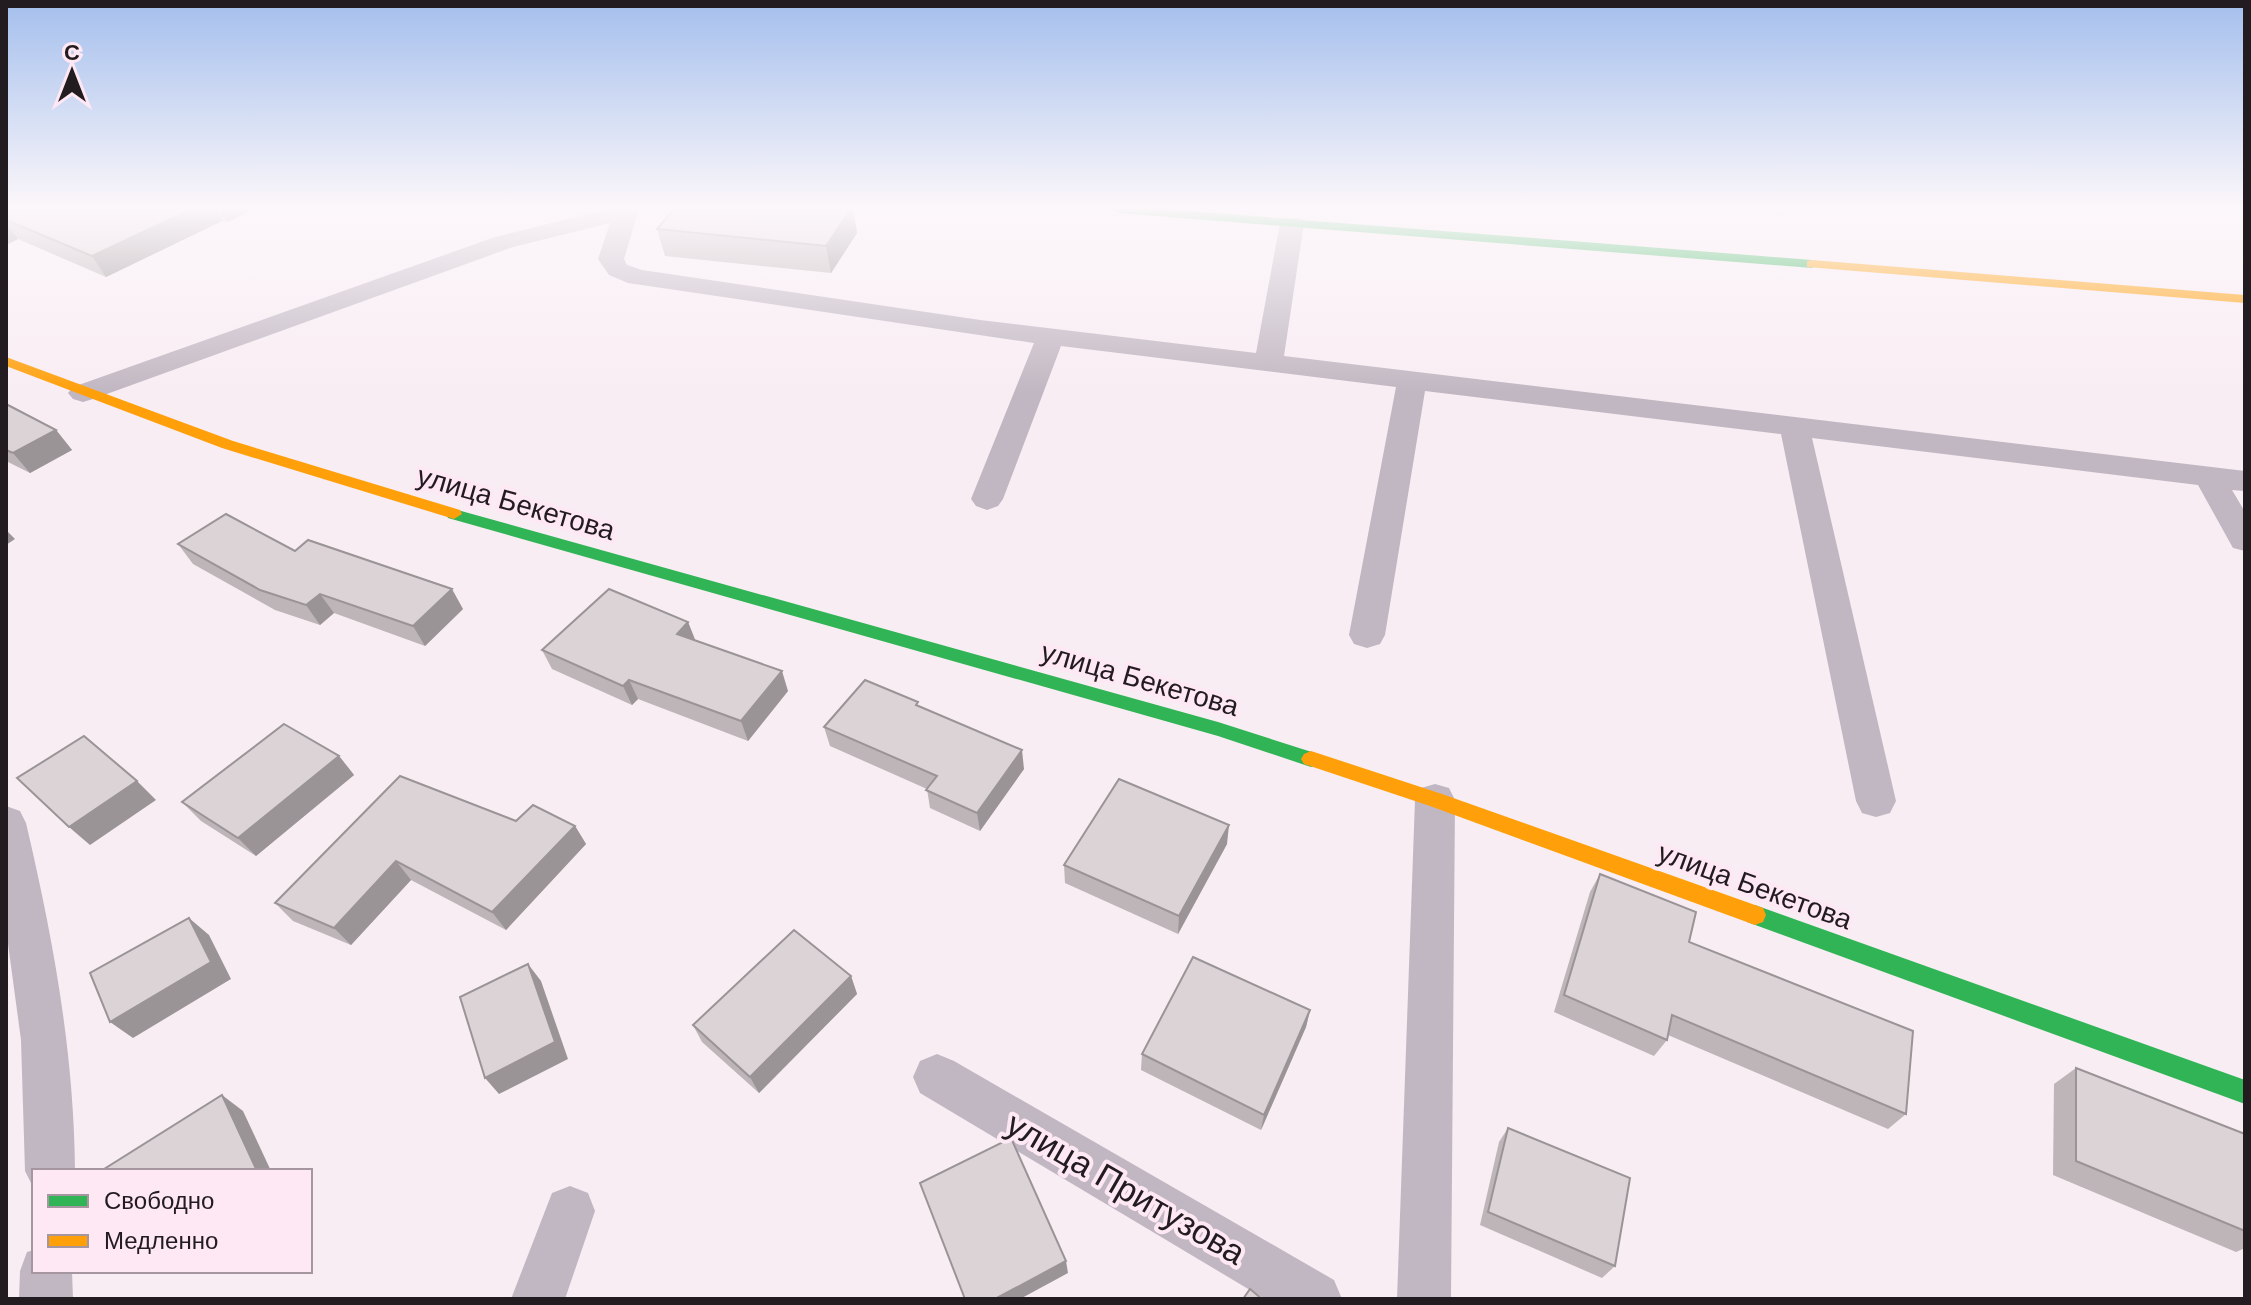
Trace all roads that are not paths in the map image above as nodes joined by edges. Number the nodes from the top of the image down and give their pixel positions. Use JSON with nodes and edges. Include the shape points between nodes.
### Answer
{"nodes":[{"id":1,"x":426,"y":270,"type":"edge"},
{"id":2,"x":618,"y":270,"type":"edge"},
{"id":3,"x":1284,"y":270,"type":"edge"},
{"id":4,"x":1880,"y":270,"type":"edge"},
{"id":5,"x":2245,"y":299,"type":"edge"},
{"id":6,"x":1051,"y":336,"type":"junction"},
{"id":7,"x":6,"y":361,"type":"edge"},
{"id":8,"x":1269,"y":362,"type":"junction"},
{"id":9,"x":1412,"y":381,"type":"junction"},
{"id":10,"x":83,"y":393,"type":"junction"},
{"id":11,"x":1794,"y":425,"type":"junction"},
{"id":12,"x":2209,"y":477,"type":"junction"},
{"id":13,"x":2245,"y":481,"type":"edge"},
{"id":14,"x":987,"y":499,"type":"dead end"},
{"id":15,"x":2245,"y":540,"type":"edge"},
{"id":16,"x":1367,"y":635,"type":"dead end"},
{"id":17,"x":1435,"y":800,"type":"junction"},
{"id":18,"x":1876,"y":801,"type":"dead end"},
{"id":19,"x":6,"y":823,"type":"edge"},
{"id":20,"x":937,"y":1077,"type":"dead end"},
{"id":21,"x":2245,"y":1092,"type":"edge"},
{"id":22,"x":50,"y":1169,"type":"edge"},
{"id":23,"x":570,"y":1211,"type":"dead end"},
{"id":24,"x":46,"y":1273,"type":"edge"},
{"id":25,"x":46,"y":1299,"type":"edge"},
{"id":26,"x":538,"y":1299,"type":"edge"},
{"id":27,"x":1315,"y":1299,"type":"edge"},
{"id":28,"x":1424,"y":1299,"type":"edge"}],
"edges":[{"from":1,"to":10,"type":"street"},
{"from":2,"to":6,"type":"street","via":[[637,277]]},
{"from":3,"to":8,"type":"street"},
{"from":4,"to":5,"type":"street"},
{"from":6,"to":8,"type":"street"},
{"from":6,"to":14,"type":"street"},
{"from":7,"to":10,"type":"street","name":"улица Бекетова"},
{"from":8,"to":9,"type":"street"},
{"from":9,"to":11,"type":"street"},
{"from":9,"to":16,"type":"street"},
{"from":10,"to":17,"type":"street","name":"улица Бекетова","via":[[310,474],[1218,729]]},
{"from":11,"to":12,"type":"street"},
{"from":11,"to":18,"type":"street"},
{"from":12,"to":13,"type":"street"},
{"from":12,"to":15,"type":"street"},
{"from":17,"to":21,"type":"street","name":"улица Бекетова"},
{"from":17,"to":28,"type":"street"},
{"from":19,"to":22,"type":"street","via":[[34,951]]},
{"from":20,"to":27,"type":"street","name":"улица Притузова"},
{"from":23,"to":26,"type":"street"},
{"from":24,"to":25,"type":"street"}]}
